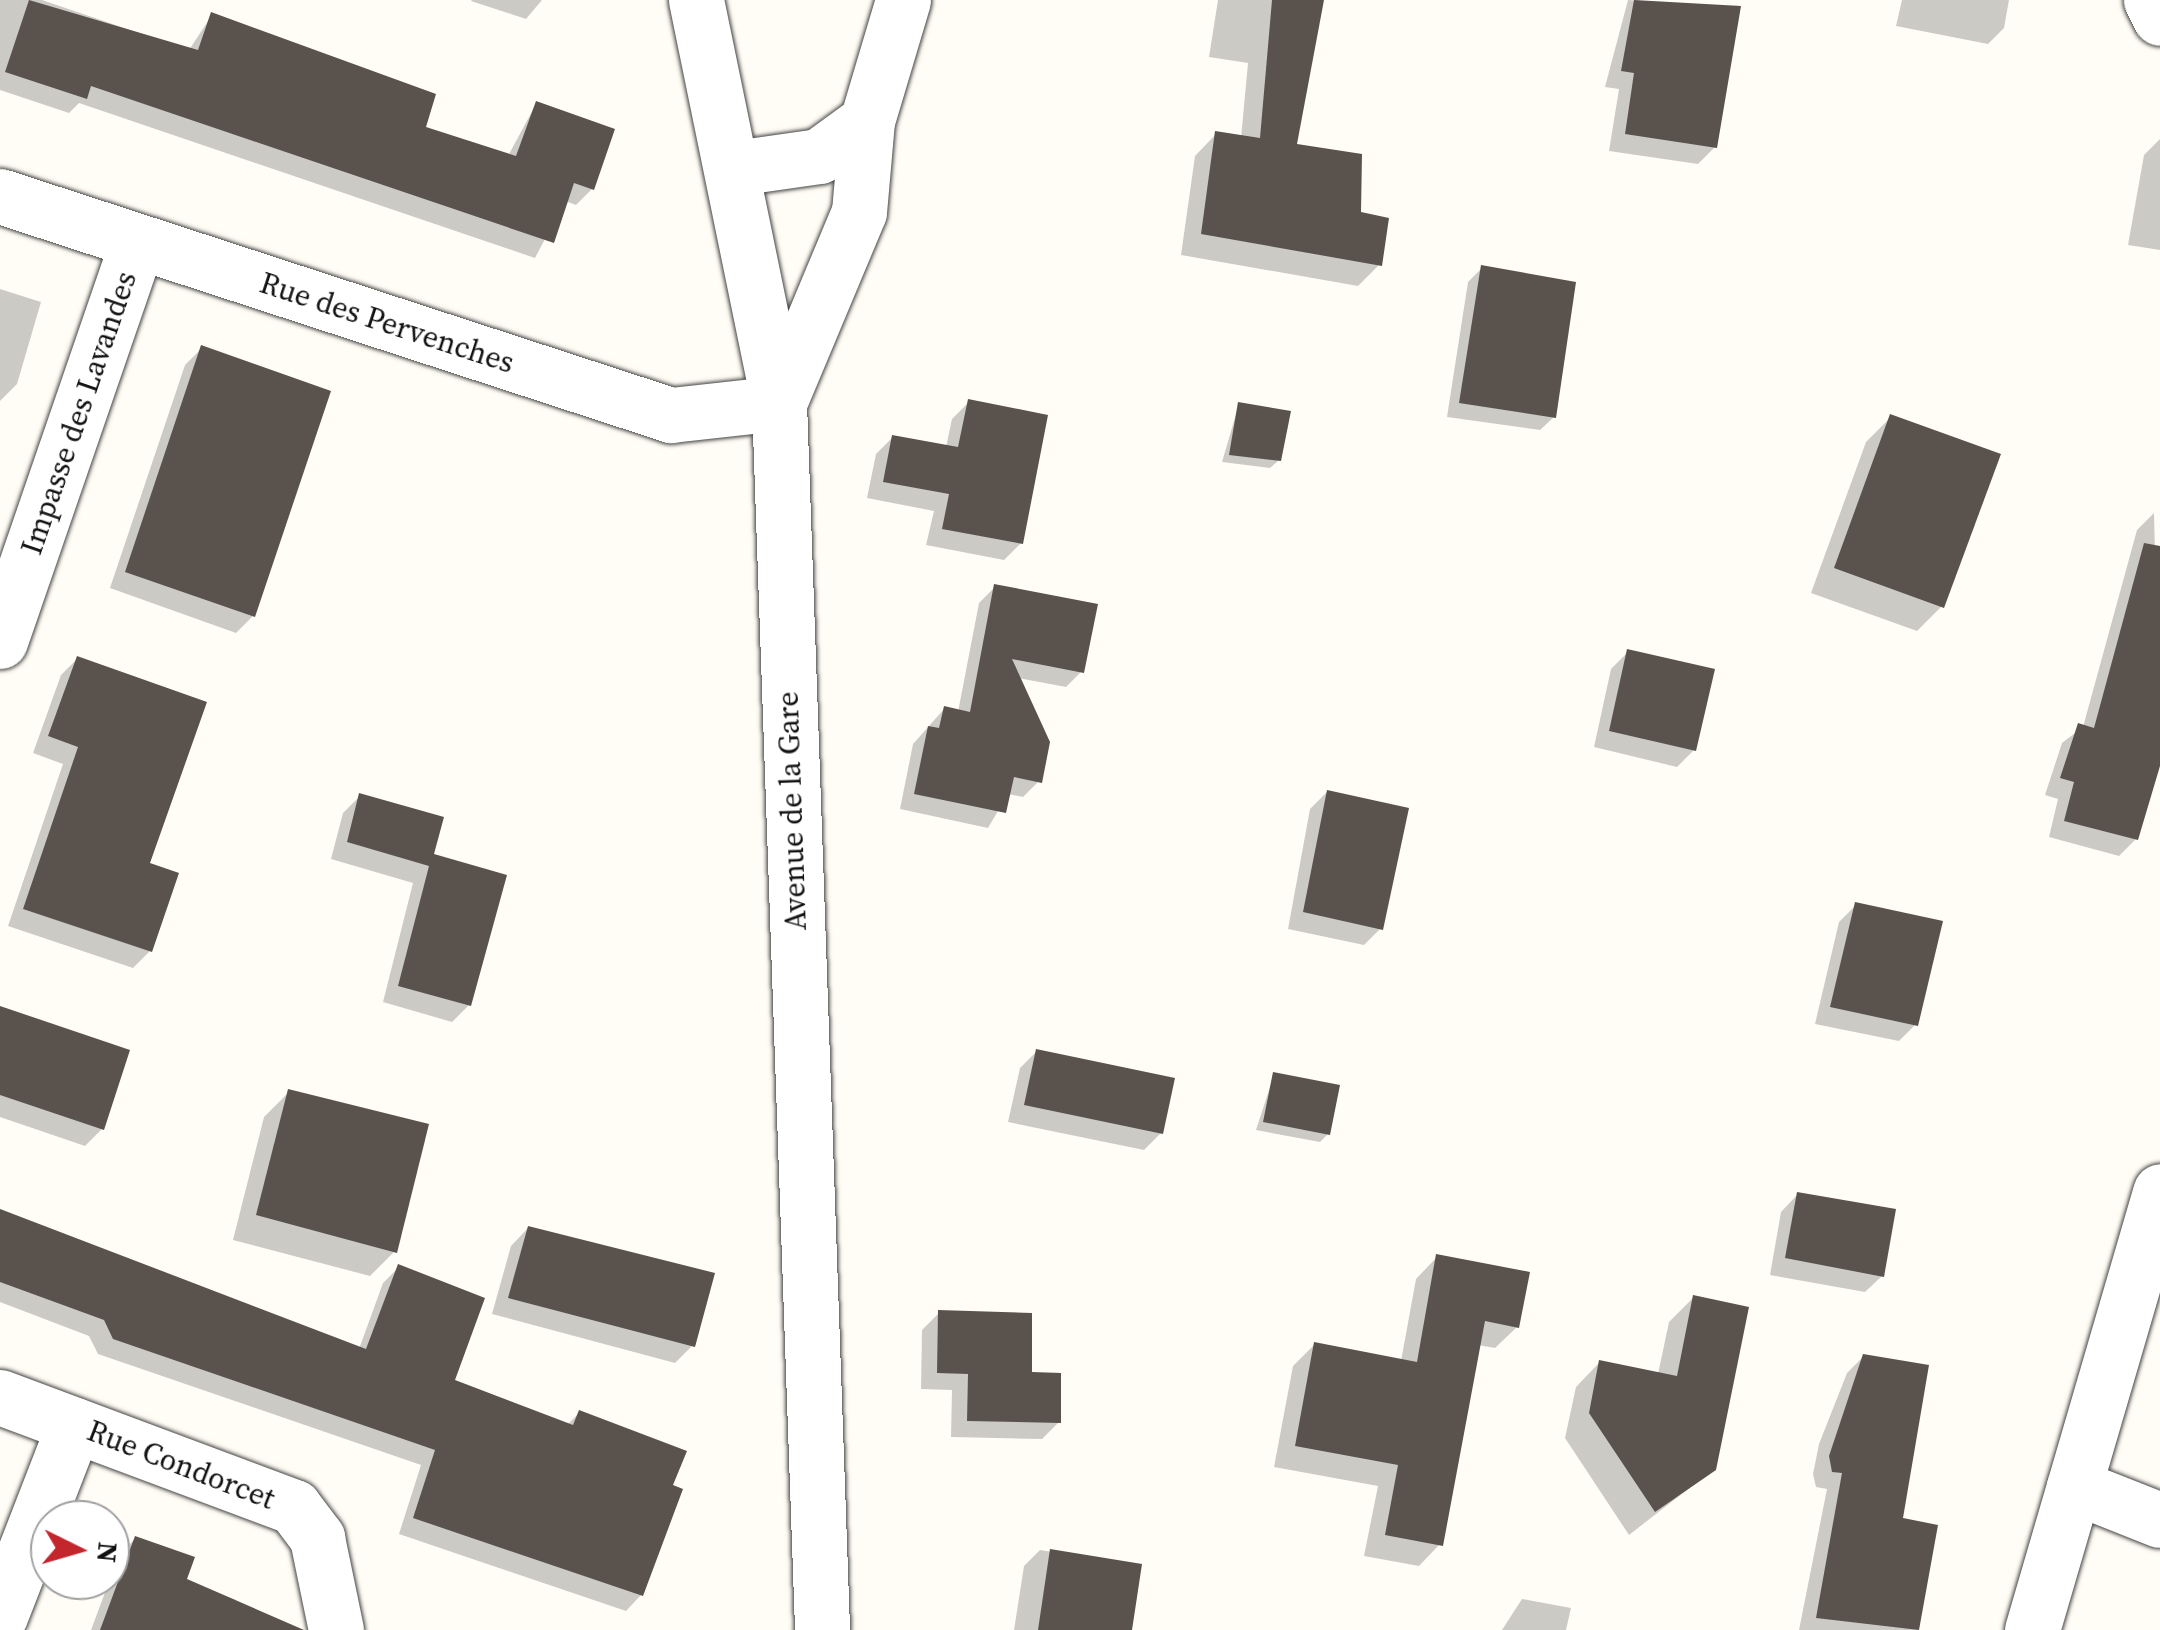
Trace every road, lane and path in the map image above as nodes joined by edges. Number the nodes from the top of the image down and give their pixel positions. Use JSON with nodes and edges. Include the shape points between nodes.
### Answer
{"nodes":[{"id":1,"x":696,"y":0,"type":"edge"},
{"id":2,"x":902,"y":0,"type":"edge"},
{"id":3,"x":2151,"y":0,"type":"edge"},
{"id":4,"x":2160,"y":18,"type":"edge"},
{"id":5,"x":867,"y":121,"type":"junction"},
{"id":6,"x":735,"y":168,"type":"junction"},
{"id":7,"x":0,"y":196,"type":"edge"},
{"id":8,"x":138,"y":243,"type":"junction"},
{"id":9,"x":779,"y":403,"type":"junction"},
{"id":10,"x":0,"y":640,"type":"edge"},
{"id":11,"x":2160,"y":1191,"type":"edge"},
{"id":12,"x":0,"y":1398,"type":"edge"},
{"id":13,"x":74,"y":1424,"type":"junction"},
{"id":14,"x":2074,"y":1486,"type":"junction"},
{"id":15,"x":2160,"y":1520,"type":"edge"},
{"id":16,"x":0,"y":1616,"type":"edge"},
{"id":17,"x":336,"y":1630,"type":"edge"},
{"id":18,"x":822,"y":1630,"type":"edge"},
{"id":19,"x":2032,"y":1630,"type":"edge"}],
"edges":[{"from":1,"to":6,"type":"street","name":"Avenue de la Gare"},
{"from":2,"to":5,"type":"street"},
{"from":3,"to":4,"type":"street"},
{"from":5,"to":6,"type":"street","via":[[819,156]]},
{"from":5,"to":9,"type":"street","via":[[859,212]]},
{"from":6,"to":9,"type":"street","name":"Avenue de la Gare"},
{"from":7,"to":8,"type":"street","name":"Rue des Pervenches"},
{"from":8,"to":9,"type":"street","name":"Rue des Pervenches","via":[[671,415]]},
{"from":8,"to":10,"type":"street","name":"Impasse des Lavandes"},
{"from":9,"to":18,"type":"street","name":"Avenue de la Gare"},
{"from":11,"to":14,"type":"street"},
{"from":12,"to":13,"type":"street","name":"Rue Condorcet"},
{"from":13,"to":16,"type":"street"},
{"from":13,"to":17,"type":"street","name":"Rue Condorcet","via":[[294,1507],[318,1538]]},
{"from":14,"to":15,"type":"street"},
{"from":14,"to":19,"type":"street"}]}
